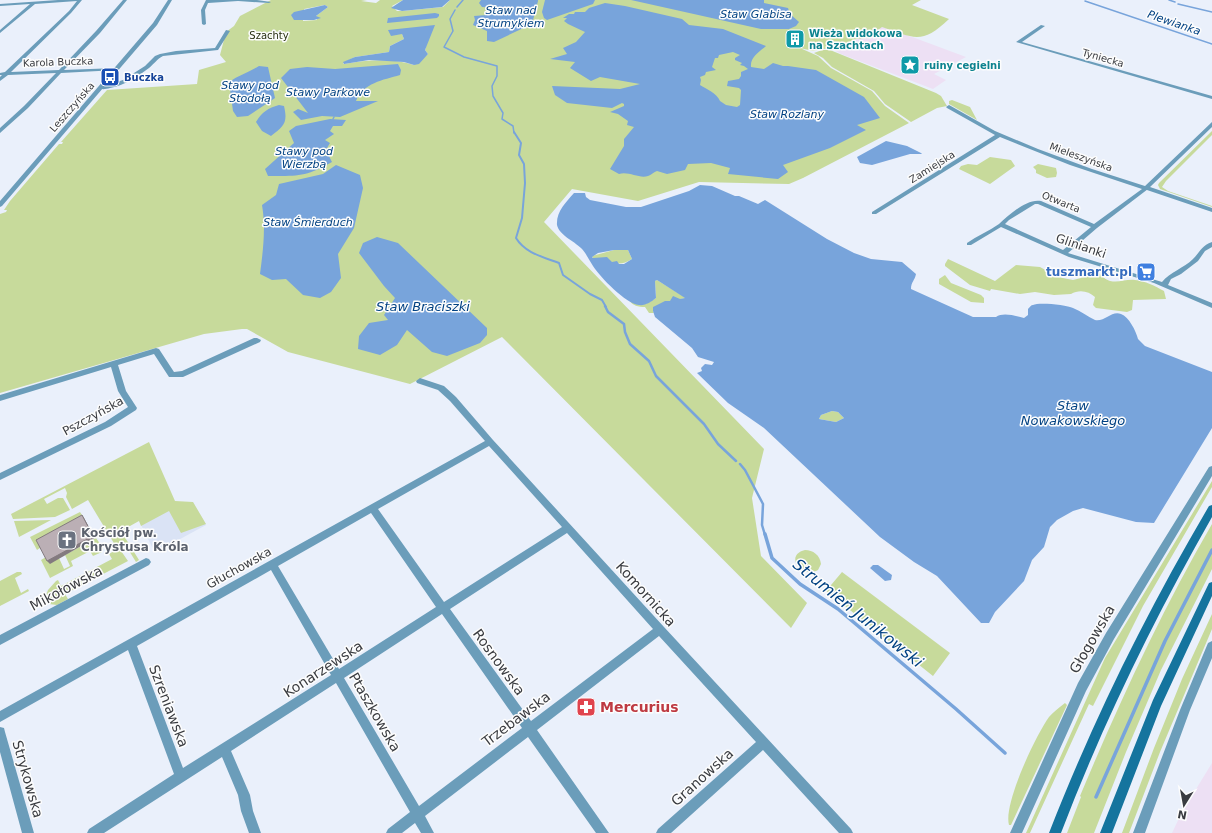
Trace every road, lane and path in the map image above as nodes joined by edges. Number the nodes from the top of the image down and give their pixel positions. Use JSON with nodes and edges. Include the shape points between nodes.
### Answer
{"nodes":[{"id":1,"x":38,"y":0,"type":"edge"},
{"id":2,"x":79,"y":0,"type":"edge"},
{"id":3,"x":125,"y":0,"type":"edge"},
{"id":4,"x":170,"y":0,"type":"edge"},
{"id":5,"x":207,"y":1,"type":"edge"},
{"id":6,"x":270,"y":2,"type":"dead end"},
{"id":7,"x":34,"y":3,"type":"junction"},
{"id":8,"x":0,"y":5,"type":"edge"},
{"id":9,"x":204,"y":24,"type":"dead end"},
{"id":10,"x":1043,"y":26,"type":"dead end"},
{"id":11,"x":228,"y":31,"type":"dead end"},
{"id":12,"x":0,"y":32,"type":"edge"},
{"id":13,"x":117,"y":69,"type":"junction"},
{"id":14,"x":60,"y":71,"type":"junction"},
{"id":15,"x":7,"y":73,"type":"junction"},
{"id":16,"x":0,"y":74,"type":"edge"},
{"id":17,"x":0,"y":80,"type":"edge"},
{"id":18,"x":101,"y":88,"type":"junction"},
{"id":19,"x":1212,"y":98,"type":"edge"},
{"id":20,"x":949,"y":107,"type":"dead end"},
{"id":21,"x":1212,"y":124,"type":"edge"},
{"id":22,"x":0,"y":131,"type":"edge"},
{"id":23,"x":999,"y":135,"type":"junction"},
{"id":24,"x":1146,"y":188,"type":"junction"},
{"id":25,"x":0,"y":205,"type":"edge"},
{"id":26,"x":1212,"y":210,"type":"edge"},
{"id":27,"x":874,"y":213,"type":"dead end"},
{"id":28,"x":1001,"y":225,"type":"junction"},
{"id":29,"x":1095,"y":227,"type":"junction"},
{"id":30,"x":969,"y":244,"type":"dead end"},
{"id":31,"x":1211,"y":245,"type":"edge"},
{"id":32,"x":1064,"y":253,"type":"junction"},
{"id":33,"x":1164,"y":285,"type":"junction"},
{"id":34,"x":1212,"y":306,"type":"edge"},
{"id":35,"x":257,"y":340,"type":"dead end"},
{"id":36,"x":114,"y":363,"type":"junction"},
{"id":37,"x":420,"y":381,"type":"dead end"},
{"id":38,"x":0,"y":398,"type":"edge"},
{"id":39,"x":490,"y":442,"type":"junction"},
{"id":40,"x":1212,"y":469,"type":"edge"},
{"id":41,"x":0,"y":477,"type":"edge"},
{"id":42,"x":372,"y":508,"type":"junction"},
{"id":43,"x":1212,"y":509,"type":"edge"},
{"id":44,"x":568,"y":528,"type":"junction"},
{"id":45,"x":146,"y":562,"type":"dead end"},
{"id":46,"x":273,"y":565,"type":"junction"},
{"id":47,"x":1212,"y":586,"type":"edge"},
{"id":48,"x":442,"y":609,"type":"junction"},
{"id":49,"x":660,"y":630,"type":"junction"},
{"id":50,"x":0,"y":640,"type":"edge"},
{"id":51,"x":131,"y":644,"type":"junction"},
{"id":52,"x":1212,"y":646,"type":"edge"},
{"id":53,"x":338,"y":676,"type":"junction"},
{"id":54,"x":0,"y":717,"type":"edge"},
{"id":55,"x":529,"y":727,"type":"junction"},
{"id":56,"x":0,"y":732,"type":"edge"},
{"id":57,"x":763,"y":743,"type":"junction"},
{"id":58,"x":224,"y":748,"type":"junction"},
{"id":59,"x":181,"y":777,"type":"junction"},
{"id":60,"x":417,"y":814,"type":"junction"},
{"id":61,"x":28,"y":833,"type":"edge"},
{"id":62,"x":93,"y":833,"type":"edge"},
{"id":63,"x":255,"y":833,"type":"edge"},
{"id":64,"x":392,"y":833,"type":"edge"},
{"id":65,"x":428,"y":833,"type":"edge"},
{"id":66,"x":603,"y":833,"type":"edge"},
{"id":67,"x":662,"y":833,"type":"edge"},
{"id":68,"x":847,"y":833,"type":"edge"},
{"id":69,"x":1016,"y":833,"type":"edge"},
{"id":70,"x":1055,"y":833,"type":"edge"},
{"id":71,"x":1106,"y":833,"type":"edge"},
{"id":72,"x":1139,"y":833,"type":"edge"}],
"edges":[{"from":1,"to":7,"type":"street"},
{"from":2,"to":7,"type":"street"},
{"from":2,"to":15,"type":"street","via":[[70,12]]},
{"from":3,"to":14,"type":"street"},
{"from":4,"to":13,"type":"street","name":"Leszczyńska","via":[[158,19]]},
{"from":5,"to":6,"type":"street"},
{"from":5,"to":9,"type":"street","via":[[202,10]]},
{"from":7,"to":8,"type":"street"},
{"from":7,"to":12,"type":"street"},
{"from":10,"to":19,"type":"street","name":"Tyniecka","via":[[1018,42]]},
{"from":11,"to":18,"type":"street","via":[[216,49],[158,56],[122,84]]},
{"from":13,"to":14,"type":"street","name":"Karola Buczka"},
{"from":13,"to":18,"type":"street","name":"Leszczyńska"},
{"from":14,"to":15,"type":"street","name":"Karola Buczka"},
{"from":14,"to":22,"type":"street"},
{"from":15,"to":16,"type":"street","name":"Karola Buczka"},
{"from":15,"to":17,"type":"street"},
{"from":18,"to":25,"type":"street","name":"Leszczyńska"},
{"from":20,"to":23,"type":"street","name":"Mieleszyńska"},
{"from":21,"to":24,"type":"street"},
{"from":23,"to":24,"type":"street","name":"Mieleszyńska","via":[[1070,164]]},
{"from":23,"to":27,"type":"street","name":"Zamiejska"},
{"from":24,"to":26,"type":"street","name":"Mieleszyńska"},
{"from":24,"to":29,"type":"street"},
{"from":28,"to":29,"type":"street","name":"Otwarta","via":[[1034,202],[1039,202]]},
{"from":28,"to":30,"type":"street"},
{"from":28,"to":32,"type":"street","name":"Glinianki"},
{"from":29,"to":32,"type":"street"},
{"from":31,"to":33,"type":"street","via":[[1179,273],[1169,278]]},
{"from":32,"to":33,"type":"street","name":"Glinianki"},
{"from":33,"to":34,"type":"street","name":"Glinianki"},
{"from":35,"to":36,"type":"street","via":[[183,374],[172,375],[156,351]]},
{"from":36,"to":38,"type":"street"},
{"from":36,"to":41,"type":"street","name":"Pszczyńska","via":[[122,391],[133,408],[108,424]]},
{"from":37,"to":39,"type":"street","name":"Komornicka","via":[[441,388],[463,409]]},
{"from":39,"to":42,"type":"street","name":"Głuchowska"},
{"from":39,"to":44,"type":"street","name":"Komornicka"},
{"from":40,"to":69,"type":"street","name":"Głogowska","via":[[1110,636],[1082,687]]},
{"from":42,"to":46,"type":"street","name":"Głuchowska"},
{"from":42,"to":48,"type":"street","name":"Rosnowska"},
{"from":43,"to":70,"type":"main road","via":[[1162,596],[1126,666],[1079,771]]},
{"from":44,"to":48,"type":"street","name":"Konarzewska"},
{"from":44,"to":49,"type":"street","name":"Komornicka"},
{"from":45,"to":50,"type":"street","name":"Mikołowska"},
{"from":46,"to":51,"type":"street","name":"Głuchowska"},
{"from":46,"to":53,"type":"street","name":"Ptaszkowska"},
{"from":47,"to":71,"type":"main road","via":[[1157,704]]},
{"from":48,"to":53,"type":"street","name":"Konarzewska"},
{"from":48,"to":55,"type":"street","name":"Rosnowska"},
{"from":49,"to":55,"type":"street","name":"Trzebawska"},
{"from":49,"to":57,"type":"street","name":"Komornicka"},
{"from":51,"to":54,"type":"street","name":"Głuchowska"},
{"from":51,"to":59,"type":"street","name":"Szreniawska"},
{"from":52,"to":72,"type":"street"},
{"from":53,"to":58,"type":"street","name":"Konarzewska"},
{"from":53,"to":60,"type":"street","name":"Ptaszkowska"},
{"from":55,"to":60,"type":"street","name":"Trzebawska"},
{"from":55,"to":66,"type":"street","name":"Rosnowska"},
{"from":56,"to":61,"type":"street","name":"Strykowska"},
{"from":57,"to":67,"type":"street","name":"Granowska"},
{"from":57,"to":68,"type":"street","name":"Komornicka"},
{"from":58,"to":59,"type":"street","name":"Konarzewska"},
{"from":58,"to":63,"type":"street","via":[[244,795]]},
{"from":59,"to":62,"type":"street","name":"Konarzewska"},
{"from":60,"to":64,"type":"street","name":"Trzebawska"},
{"from":60,"to":65,"type":"street","name":"Ptaszkowska"}]}
